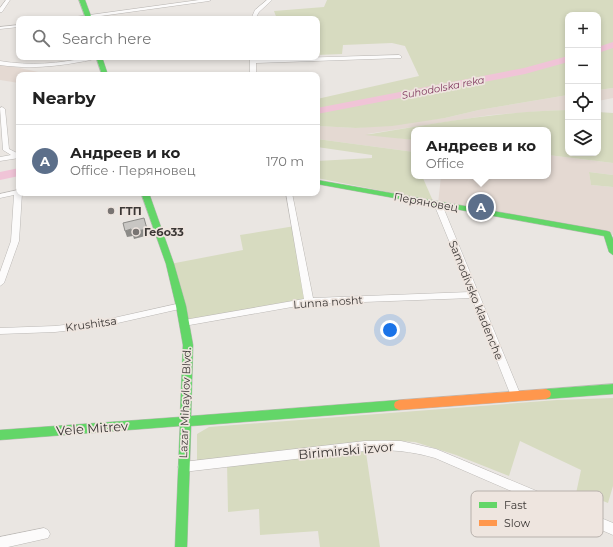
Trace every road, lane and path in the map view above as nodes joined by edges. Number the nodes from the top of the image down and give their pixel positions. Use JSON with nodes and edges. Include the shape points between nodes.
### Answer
{"nodes":[{"id":1,"x":8,"y":0,"type":"edge"},
{"id":2,"x":82,"y":0,"type":"edge"},
{"id":3,"x":209,"y":0,"type":"edge"},
{"id":4,"x":270,"y":0,"type":"edge"},
{"id":5,"x":0,"y":12,"type":"edge"},
{"id":6,"x":87,"y":16,"type":"edge"},
{"id":7,"x":101,"y":16,"type":"edge"},
{"id":8,"x":254,"y":16,"type":"edge"},
{"id":9,"x":16,"y":26,"type":"edge"},
{"id":10,"x":0,"y":28,"type":"edge"},
{"id":11,"x":398,"y":57,"type":"dead end"},
{"id":12,"x":320,"y":58,"type":"edge"},
{"id":13,"x":79,"y":60,"type":"edge"},
{"id":14,"x":100,"y":60,"type":"edge"},
{"id":15,"x":253,"y":60,"type":"edge"},
{"id":16,"x":0,"y":63,"type":"edge"},
{"id":17,"x":104,"y":72,"type":"edge"},
{"id":18,"x":253,"y":72,"type":"edge"},
{"id":19,"x":2,"y":108,"type":"dead end"},
{"id":20,"x":16,"y":154,"type":"edge"},
{"id":21,"x":16,"y":156,"type":"edge"},
{"id":22,"x":0,"y":159,"type":"edge"},
{"id":23,"x":320,"y":183,"type":"edge"},
{"id":24,"x":16,"y":192,"type":"edge"},
{"id":25,"x":0,"y":196,"type":"edge"},
{"id":26,"x":18,"y":196,"type":"edge"},
{"id":27,"x":146,"y":196,"type":"edge"},
{"id":28,"x":290,"y":196,"type":"edge"},
{"id":29,"x":438,"y":204,"type":"junction"},
{"id":30,"x":613,"y":252,"type":"edge"},
{"id":31,"x":0,"y":282,"type":"edge"},
{"id":32,"x":474,"y":296,"type":"junction"},
{"id":33,"x":309,"y":301,"type":"junction"},
{"id":34,"x":181,"y":306,"type":"junction"},
{"id":35,"x":184,"y":323,"type":"junction"},
{"id":36,"x":0,"y":331,"type":"edge"},
{"id":37,"x":613,"y":389,"type":"edge"},
{"id":38,"x":516,"y":396,"type":"junction"},
{"id":39,"x":184,"y":422,"type":"junction"},
{"id":40,"x":0,"y":435,"type":"edge"},
{"id":41,"x":183,"y":467,"type":"junction"},
{"id":42,"x":523,"y":491,"type":"edge"},
{"id":43,"x":603,"y":525,"type":"edge"},
{"id":44,"x":613,"y":529,"type":"edge"},
{"id":45,"x":44,"y":534,"type":"dead end"},
{"id":46,"x":0,"y":543,"type":"edge"},
{"id":47,"x":181,"y":547,"type":"edge"}],
"edges":[{"from":1,"to":5,"type":"street"},
{"from":2,"to":6,"type":"street"},
{"from":3,"to":7,"type":"street"},
{"from":4,"to":8,"type":"street"},
{"from":9,"to":10,"type":"street"},
{"from":11,"to":12,"type":"street"},
{"from":13,"to":16,"type":"street","via":[[30,67]]},
{"from":14,"to":17,"type":"street"},
{"from":15,"to":18,"type":"street"},
{"from":19,"to":20,"type":"street","via":[[6,150]]},
{"from":21,"to":22,"type":"street"},
{"from":23,"to":29,"type":"street","name":"Перяновец"},
{"from":24,"to":25,"type":"street"},
{"from":26,"to":31,"type":"street","via":[[16,242]]},
{"from":27,"to":34,"type":"street","name":"Lazar Mihaylov Blvd.","via":[[170,264]]},
{"from":28,"to":33,"type":"street"},
{"from":29,"to":30,"type":"street","name":"Перяновец","via":[[607,234]]},
{"from":29,"to":32,"type":"street","name":"Samodivsko kladenche"},
{"from":32,"to":33,"type":"street","name":"Lunna nosht"},
{"from":32,"to":38,"type":"street","name":"Samodivsko kladenche"},
{"from":33,"to":35,"type":"street","name":"Lunna nosht"},
{"from":34,"to":35,"type":"street","name":"Lazar Mihaylov Blvd."},
{"from":34,"to":36,"type":"street","name":"Krushitsa","via":[[100,324]]},
{"from":35,"to":39,"type":"street","name":"Lazar Mihaylov Blvd.","via":[[188,345]]},
{"from":37,"to":38,"type":"street"},
{"from":38,"to":39,"type":"street"},
{"from":39,"to":40,"type":"street","name":"Vele Mitrev"},
{"from":39,"to":41,"type":"street","name":"Lazar Mihaylov Blvd."},
{"from":41,"to":42,"type":"street","name":"Birimirski izvor","via":[[392,444],[415,447],[436,454]]},
{"from":41,"to":47,"type":"street","name":"Lazar Mihaylov Blvd."},
{"from":43,"to":44,"type":"street","name":"Birimirski izvor"},
{"from":45,"to":46,"type":"street"}]}
